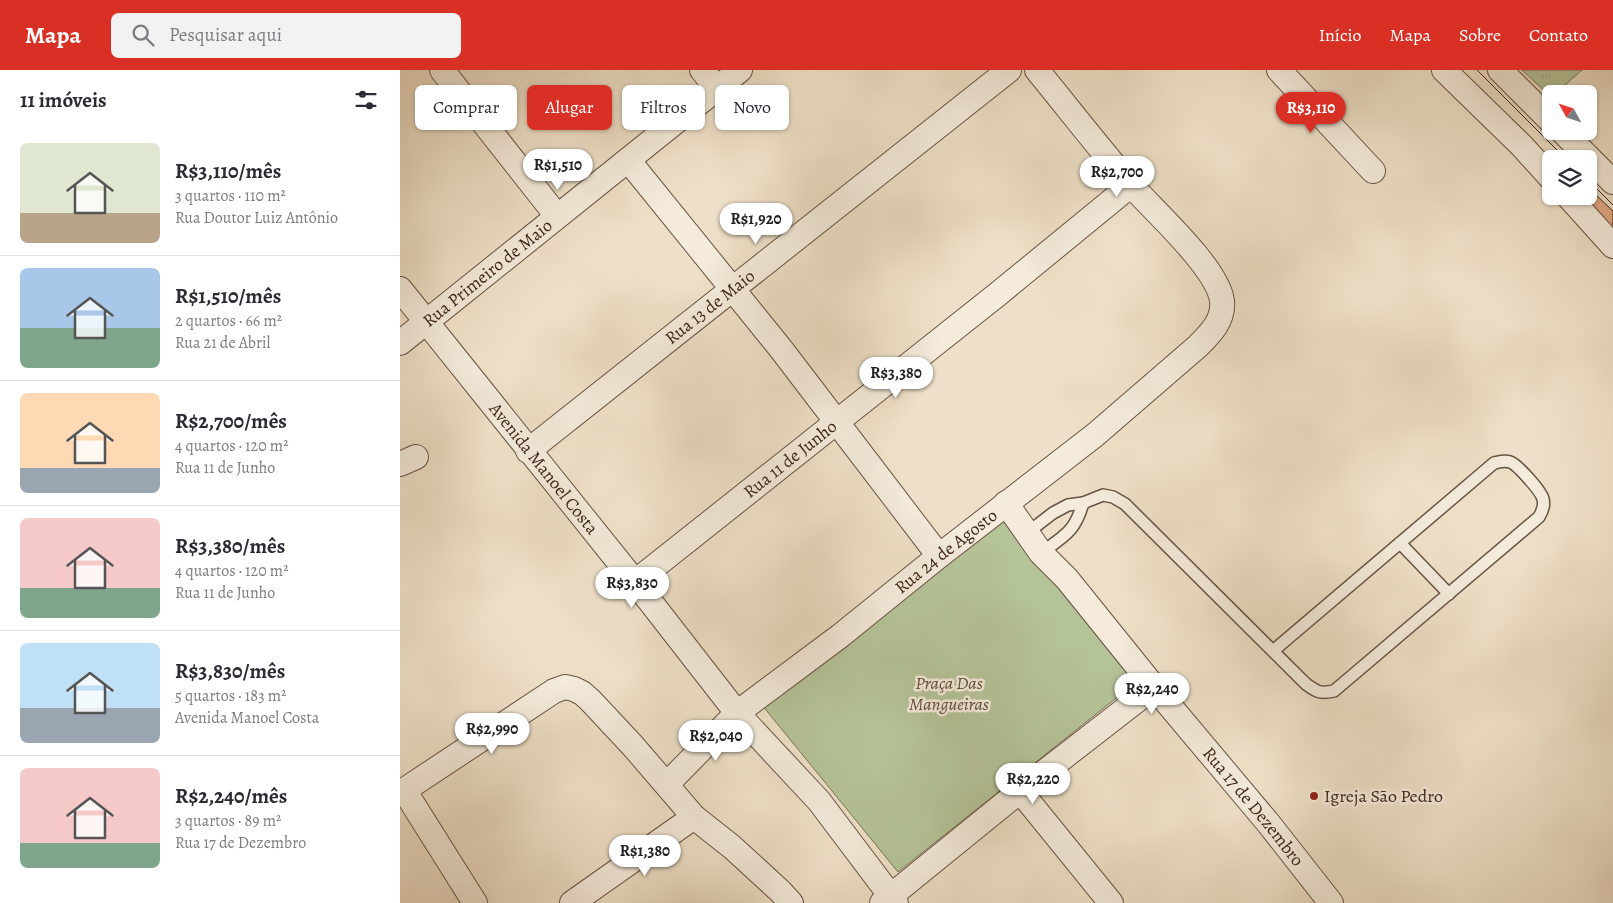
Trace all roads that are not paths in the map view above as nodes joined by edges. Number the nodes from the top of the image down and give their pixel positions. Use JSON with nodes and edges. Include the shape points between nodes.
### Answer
{"nodes":[{"id":1,"x":442,"y":70,"type":"edge"},
{"id":2,"x":702,"y":70,"type":"edge"},
{"id":3,"x":740,"y":70,"type":"edge"},
{"id":4,"x":1009,"y":70,"type":"edge"},
{"id":5,"x":1037,"y":70,"type":"edge"},
{"id":6,"x":1279,"y":70,"type":"edge"},
{"id":7,"x":1444,"y":70,"type":"edge"},
{"id":8,"x":1500,"y":70,"type":"edge"},
{"id":9,"x":721,"y":85,"type":"edge"},
{"id":10,"x":715,"y":86,"type":"edge"},
{"id":11,"x":715,"y":90,"type":"edge"},
{"id":12,"x":1542,"y":113,"type":"edge"},
{"id":13,"x":1542,"y":129,"type":"edge"},
{"id":14,"x":1571,"y":140,"type":"edge"},
{"id":15,"x":1522,"y":146,"type":"junction"},
{"id":16,"x":628,"y":160,"type":"junction"},
{"id":17,"x":1542,"y":168,"type":"edge"},
{"id":18,"x":1372,"y":171,"type":"dead end"},
{"id":19,"x":1613,"y":182,"type":"edge"},
{"id":20,"x":1131,"y":185,"type":"junction"},
{"id":21,"x":1576,"y":205,"type":"edge"},
{"id":22,"x":557,"y":216,"type":"junction"},
{"id":23,"x":1613,"y":246,"type":"edge"},
{"id":24,"x":400,"y":289,"type":"edge"},
{"id":25,"x":732,"y":289,"type":"junction"},
{"id":26,"x":426,"y":322,"type":"junction"},
{"id":27,"x":400,"y":343,"type":"edge"},
{"id":28,"x":837,"y":421,"type":"junction"},
{"id":29,"x":528,"y":451,"type":"junction"},
{"id":30,"x":1006,"y":503,"type":"junction"},
{"id":31,"x":1083,"y":503,"type":"junction"},
{"id":32,"x":1027,"y":533,"type":"junction"},
{"id":33,"x":1400,"y":543,"type":"junction"},
{"id":34,"x":1041,"y":553,"type":"junction"},
{"id":35,"x":939,"y":556,"type":"junction"},
{"id":36,"x":635,"y":582,"type":"junction"},
{"id":37,"x":1449,"y":594,"type":"junction"},
{"id":38,"x":1273,"y":651,"type":"junction"},
{"id":39,"x":1154,"y":687,"type":"junction"},
{"id":40,"x":737,"y":713,"type":"junction"},
{"id":41,"x":666,"y":784,"type":"junction"},
{"id":42,"x":402,"y":791,"type":"edge"},
{"id":43,"x":1020,"y":791,"type":"junction"},
{"id":44,"x":694,"y":817,"type":"junction"},
{"id":45,"x":890,"y":901,"type":"edge"},
{"id":46,"x":475,"y":903,"type":"edge"},
{"id":47,"x":572,"y":903,"type":"edge"},
{"id":48,"x":791,"y":903,"type":"edge"},
{"id":49,"x":1111,"y":903,"type":"edge"},
{"id":50,"x":1331,"y":903,"type":"edge"}],
"edges":[{"from":1,"to":22,"type":"street"},
{"from":2,"to":10,"type":"street"},
{"from":3,"to":9,"type":"street","name":"Rua Primeiro de Maio"},
{"from":4,"to":25,"type":"street","name":"Rua 13 de Maio"},
{"from":5,"to":20,"type":"street"},
{"from":6,"to":18,"type":"street"},
{"from":7,"to":15,"type":"street"},
{"from":8,"to":12,"type":"street"},
{"from":11,"to":16,"type":"street","name":"Rua Primeiro de Maio"},
{"from":13,"to":15,"type":"street"},
{"from":14,"to":19,"type":"street"},
{"from":15,"to":17,"type":"street"},
{"from":16,"to":22,"type":"street","name":"Rua Primeiro de Maio"},
{"from":16,"to":25,"type":"street"},
{"from":20,"to":28,"type":"street","name":"Rua 11 de Junho"},
{"from":20,"to":30,"type":"street","name":"Rua 24 de Agosto","via":[[1207,267],[1222,300],[1221,316],[1198,346],[1095,435]]},
{"from":21,"to":23,"type":"street"},
{"from":22,"to":26,"type":"street","name":"Rua Primeiro de Maio"},
{"from":24,"to":26,"type":"street","name":"Avenida Manoel Costa"},
{"from":25,"to":28,"type":"street"},
{"from":25,"to":29,"type":"street","name":"Rua 13 de Maio"},
{"from":26,"to":27,"type":"street","name":"Rua Primeiro de Maio"},
{"from":26,"to":29,"type":"street","name":"Avenida Manoel Costa"},
{"from":28,"to":35,"type":"street"},
{"from":28,"to":36,"type":"street","name":"Rua 11 de Junho"},
{"from":29,"to":36,"type":"street","name":"Avenida Manoel Costa"},
{"from":30,"to":32,"type":"street","name":"Rua 17 de Dezembro"},
{"from":30,"to":35,"type":"street","name":"Rua 24 de Agosto"},
{"from":31,"to":32,"type":"lane","via":[[1068,505],[1053,513]]},
{"from":31,"to":34,"type":"lane","via":[[1070,531]]},
{"from":31,"to":38,"type":"lane","via":[[1103,494],[1124,504]]},
{"from":32,"to":34,"type":"street","name":"Rua 17 de Dezembro"},
{"from":33,"to":37,"type":"lane"},
{"from":33,"to":37,"type":"lane","via":[[1494,463],[1510,462],[1518,467],[1543,498],[1544,508],[1539,518]]},
{"from":33,"to":38,"type":"lane"},
{"from":34,"to":39,"type":"street","name":"Rua 17 de Dezembro","via":[[1067,579]]},
{"from":35,"to":40,"type":"street","name":"Rua 24 de Agosto"},
{"from":36,"to":40,"type":"street","name":"Avenida Manoel Costa"},
{"from":37,"to":38,"type":"lane","via":[[1334,691],[1316,692]]},
{"from":39,"to":43,"type":"street"},
{"from":39,"to":50,"type":"street","name":"Rua 17 de Dezembro"},
{"from":40,"to":41,"type":"street","name":"Rua 24 de Agosto"},
{"from":40,"to":45,"type":"street","name":"Avenida Manoel Costa","via":[[819,801]]},
{"from":41,"to":42,"type":"street","via":[[582,693],[565,687],[554,691]]},
{"from":41,"to":44,"type":"street"},
{"from":42,"to":46,"type":"street"},
{"from":43,"to":45,"type":"street"},
{"from":43,"to":49,"type":"street"},
{"from":44,"to":47,"type":"street"},
{"from":44,"to":48,"type":"street","via":[[732,847]]}]}
